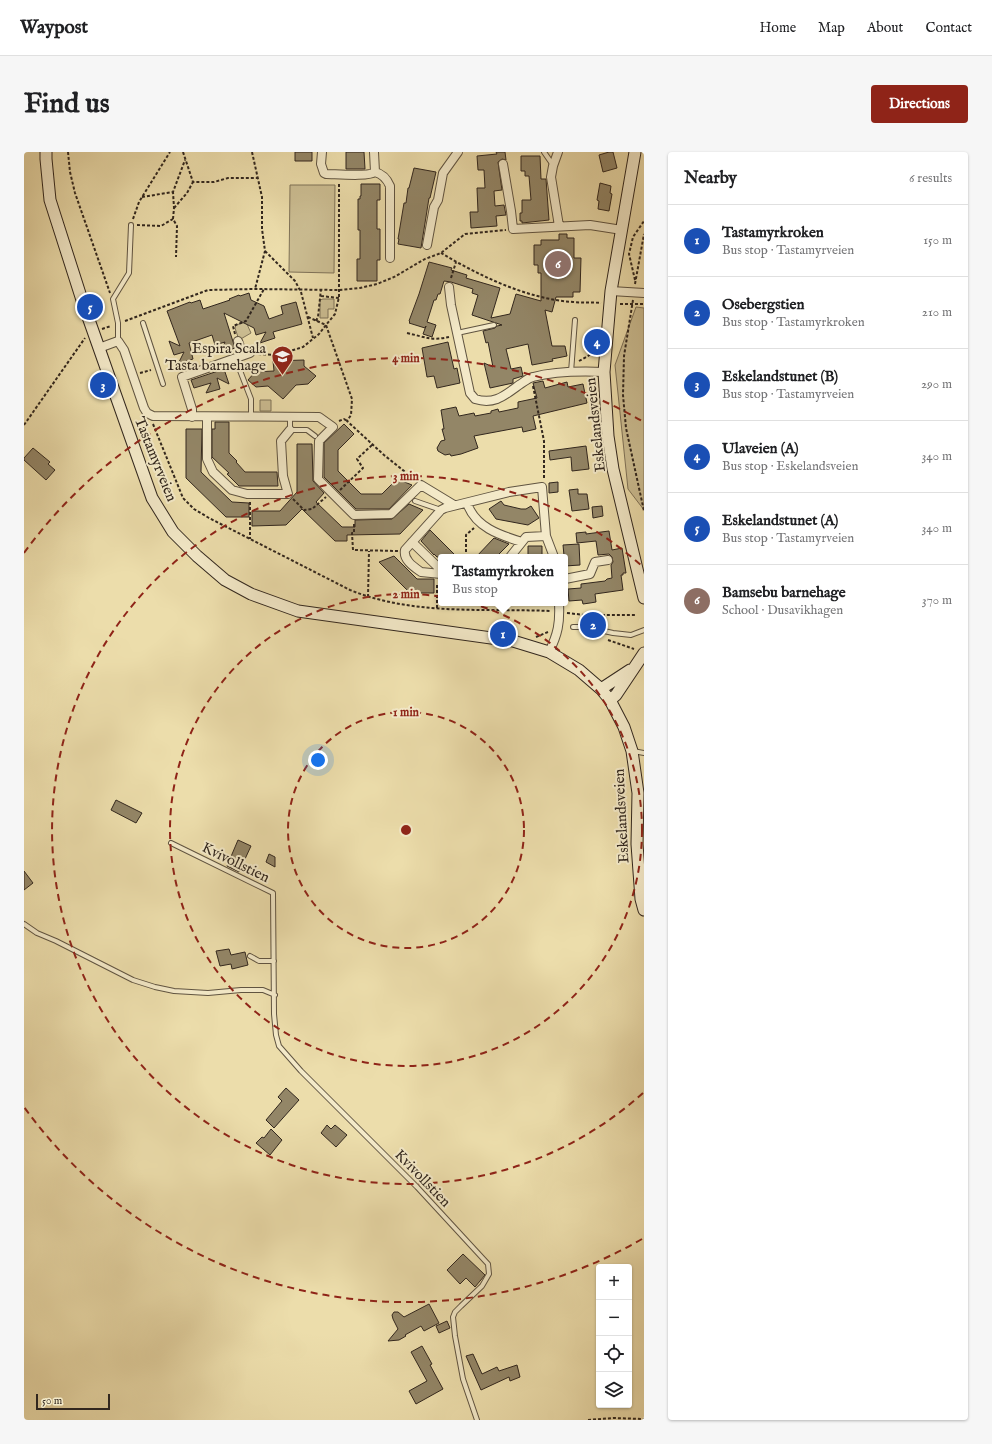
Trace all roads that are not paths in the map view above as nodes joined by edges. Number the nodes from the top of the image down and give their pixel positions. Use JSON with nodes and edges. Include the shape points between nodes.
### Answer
{"nodes":[{"id":1,"x":46,"y":152,"type":"edge"},
{"id":2,"x":322,"y":152,"type":"edge"},
{"id":3,"x":374,"y":152,"type":"edge"},
{"id":4,"x":458,"y":152,"type":"edge"},
{"id":5,"x":544,"y":152,"type":"edge"},
{"id":6,"x":558,"y":152,"type":"edge"},
{"id":7,"x":635,"y":152,"type":"edge"},
{"id":8,"x":503,"y":164,"type":"dead end"},
{"id":9,"x":553,"y":166,"type":"junction"},
{"id":10,"x":375,"y":172,"type":"junction"},
{"id":11,"x":131,"y":225,"type":"road end"},
{"id":12,"x":559,"y":226,"type":"junction"},
{"id":13,"x":622,"y":230,"type":"junction"},
{"id":14,"x":427,"y":244,"type":"dead end"},
{"id":15,"x":390,"y":258,"type":"dead end"},
{"id":16,"x":449,"y":287,"type":"road end"},
{"id":17,"x":611,"y":291,"type":"junction"},
{"id":18,"x":644,"y":293,"type":"edge"},
{"id":19,"x":574,"y":320,"type":"dead end"},
{"id":20,"x":143,"y":323,"type":"dead end"},
{"id":21,"x":494,"y":326,"type":"dead end"},
{"id":22,"x":458,"y":334,"type":"junction"},
{"id":23,"x":118,"y":341,"type":"junction"},
{"id":24,"x":238,"y":341,"type":"road end"},
{"id":25,"x":99,"y":348,"type":"junction"},
{"id":26,"x":239,"y":368,"type":"dead end"},
{"id":27,"x":571,"y":368,"type":"junction"},
{"id":28,"x":604,"y":372,"type":"junction"},
{"id":29,"x":163,"y":384,"type":"dead end"},
{"id":30,"x":251,"y":416,"type":"junction"},
{"id":31,"x":192,"y":417,"type":"junction"},
{"id":32,"x":207,"y":417,"type":"junction"},
{"id":33,"x":290,"y":417,"type":"junction"},
{"id":34,"x":290,"y":430,"type":"junction"},
{"id":35,"x":315,"y":436,"type":"dead end"},
{"id":36,"x":415,"y":501,"type":"dead end"},
{"id":37,"x":467,"y":503,"type":"junction"},
{"id":38,"x":454,"y":505,"type":"junction"},
{"id":39,"x":441,"y":510,"type":"junction"},
{"id":40,"x":546,"y":536,"type":"junction"},
{"id":41,"x":412,"y":542,"type":"junction"},
{"id":42,"x":522,"y":542,"type":"junction"},
{"id":43,"x":512,"y":554,"type":"edge"},
{"id":44,"x":553,"y":554,"type":"edge"},
{"id":45,"x":608,"y":560,"type":"dead end"},
{"id":46,"x":640,"y":567,"type":"edge"},
{"id":47,"x":438,"y":570,"type":"edge"},
{"id":48,"x":438,"y":572,"type":"edge"},
{"id":49,"x":568,"y":578,"type":"edge"},
{"id":50,"x":644,"y":598,"type":"edge"},
{"id":51,"x":559,"y":606,"type":"edge"},
{"id":52,"x":573,"y":627,"type":"dead end"},
{"id":53,"x":644,"y":630,"type":"edge"},
{"id":54,"x":549,"y":652,"type":"junction"},
{"id":55,"x":644,"y":653,"type":"edge"},
{"id":56,"x":634,"y":668,"type":"junction"},
{"id":57,"x":601,"y":689,"type":"junction"},
{"id":58,"x":610,"y":700,"type":"junction"},
{"id":59,"x":632,"y":751,"type":"junction"},
{"id":60,"x":644,"y":753,"type":"edge"},
{"id":61,"x":170,"y":843,"type":"dead end"},
{"id":62,"x":644,"y":910,"type":"edge"},
{"id":63,"x":24,"y":924,"type":"edge"},
{"id":64,"x":250,"y":956,"type":"dead end"},
{"id":65,"x":274,"y":961,"type":"junction"},
{"id":66,"x":274,"y":995,"type":"junction"},
{"id":67,"x":477,"y":1420,"type":"edge"}],
"edges":[{"from":1,"to":25,"type":"main road","name":"Tastamyrveien","via":[[50,200]]},
{"from":2,"to":10,"type":"street","via":[[321,164],[326,174]]},
{"from":3,"to":10,"type":"street"},
{"from":4,"to":14,"type":"street","via":[[443,172]]},
{"from":5,"to":9,"type":"lane"},
{"from":6,"to":9,"type":"street"},
{"from":7,"to":13,"type":"main road","name":"Eskelandsveien"},
{"from":8,"to":12,"type":"street","via":[[513,229]]},
{"from":9,"to":12,"type":"street","via":[[551,177]]},
{"from":10,"to":15,"type":"street","via":[[384,177],[390,186]]},
{"from":11,"to":23,"type":"lane","via":[[129,273],[113,300],[118,324]]},
{"from":12,"to":13,"type":"street"},
{"from":13,"to":17,"type":"main road","name":"Eskelandsveien"},
{"from":16,"to":22,"type":"street"},
{"from":17,"to":18,"type":"street"},
{"from":17,"to":28,"type":"main road","name":"Eskelandsveien"},
{"from":19,"to":27,"type":"lane"},
{"from":20,"to":29,"type":"lane"},
{"from":21,"to":22,"type":"lane"},
{"from":22,"to":27,"type":"street","via":[[470,393],[474,400],[495,400],[531,377]]},
{"from":23,"to":25,"type":"street"},
{"from":23,"to":31,"type":"street","via":[[124,350],[144,408],[151,416]]},
{"from":24,"to":31,"type":"street","via":[[247,354],[182,377],[192,408]]},
{"from":25,"to":54,"type":"main road","name":"Tastamyrveien","via":[[152,498],[173,532],[225,580],[251,594],[298,611],[513,641]]},
{"from":26,"to":30,"type":"lane","via":[[251,400]]},
{"from":27,"to":28,"type":"street"},
{"from":28,"to":46,"type":"main road","name":"Eskelandsveien","via":[[607,430],[612,463]]},
{"from":30,"to":32,"type":"street"},
{"from":30,"to":33,"type":"street"},
{"from":31,"to":32,"type":"street"},
{"from":32,"to":34,"type":"street","via":[[207,458],[213,472],[232,490],[250,494],[288,494],[283,476],[281,441]]},
{"from":33,"to":34,"type":"lane"},
{"from":33,"to":38,"type":"street","via":[[319,417],[333,427],[319,441],[318,479],[354,515],[391,514],[421,485]]},
{"from":34,"to":35,"type":"lane","via":[[307,430]]},
{"from":36,"to":39,"type":"lane"},
{"from":37,"to":38,"type":"street"},
{"from":37,"to":40,"type":"street","via":[[509,492],[542,488]]},
{"from":37,"to":42,"type":"street","via":[[479,523],[494,532]]},
{"from":38,"to":39,"type":"street"},
{"from":39,"to":41,"type":"street"},
{"from":40,"to":42,"type":"street","via":[[526,537]]},
{"from":40,"to":44,"type":"street"},
{"from":41,"to":47,"type":"street"},
{"from":41,"to":48,"type":"street","via":[[405,550],[406,558],[420,572]]},
{"from":42,"to":43,"type":"street"},
{"from":45,"to":49,"type":"street","via":[[595,562],[590,574]]},
{"from":46,"to":50,"type":"main road","name":"Eskelandsveien"},
{"from":51,"to":54,"type":"street","via":[[558,630]]},
{"from":52,"to":53,"type":"lane","via":[[631,635]]},
{"from":54,"to":57,"type":"main road","name":"Tastamyrveien","via":[[579,670]]},
{"from":55,"to":56,"type":"main road"},
{"from":56,"to":57,"type":"main road"},
{"from":56,"to":58,"type":"main road","via":[[616,696]]},
{"from":57,"to":58,"type":"main road","name":"Eskelandsveien"},
{"from":58,"to":59,"type":"main road","name":"Eskelandsveien","via":[[624,727]]},
{"from":59,"to":60,"type":"lane"},
{"from":59,"to":62,"type":"main road","name":"Eskelandsveien","via":[[638,793],[637,844]]},
{"from":61,"to":65,"type":"lane","name":"Kvivollstien","via":[[273,893]]},
{"from":63,"to":66,"type":"lane","via":[[37,933],[133,980],[155,987],[208,994],[264,990]]},
{"from":64,"to":65,"type":"lane","via":[[259,961]]},
{"from":65,"to":66,"type":"lane","name":"Kvivollstien"},
{"from":66,"to":67,"type":"lane","name":"Kvivollstien","via":[[276,1035],[285,1054],[417,1187],[488,1264],[489,1274],[482,1286],[455,1312],[453,1318],[463,1379]]}]}
